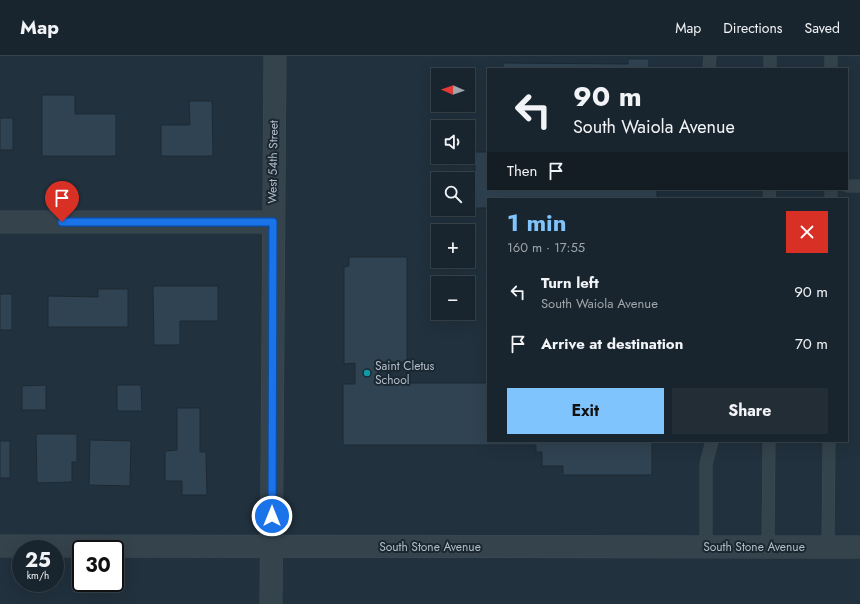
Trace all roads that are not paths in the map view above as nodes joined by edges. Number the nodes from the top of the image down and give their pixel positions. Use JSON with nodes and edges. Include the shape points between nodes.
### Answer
{"nodes":[{"id":1,"x":275,"y":56,"type":"edge"},
{"id":2,"x":710,"y":56,"type":"edge"},
{"id":3,"x":770,"y":56,"type":"edge"},
{"id":4,"x":831,"y":56,"type":"edge"},
{"id":5,"x":710,"y":68,"type":"edge"},
{"id":6,"x":770,"y":68,"type":"edge"},
{"id":7,"x":831,"y":68,"type":"edge"},
{"id":8,"x":848,"y":186,"type":"edge"},
{"id":9,"x":860,"y":186,"type":"edge"},
{"id":10,"x":0,"y":222,"type":"edge"},
{"id":11,"x":273,"y":222,"type":"junction"},
{"id":12,"x":712,"y":442,"type":"edge"},
{"id":13,"x":769,"y":442,"type":"edge"},
{"id":14,"x":829,"y":442,"type":"edge"},
{"id":15,"x":0,"y":546,"type":"edge"},
{"id":16,"x":272,"y":547,"type":"junction"},
{"id":17,"x":706,"y":547,"type":"junction"},
{"id":18,"x":768,"y":547,"type":"junction"},
{"id":19,"x":828,"y":547,"type":"junction"},
{"id":20,"x":860,"y":547,"type":"edge"},
{"id":21,"x":271,"y":604,"type":"edge"}],
"edges":[{"from":1,"to":11,"type":"street","name":"West 54th Street"},
{"from":2,"to":5,"type":"lane"},
{"from":3,"to":6,"type":"lane"},
{"from":4,"to":7,"type":"lane"},
{"from":8,"to":9,"type":"lane"},
{"from":10,"to":11,"type":"street"},
{"from":11,"to":16,"type":"street","name":"West 54th Street"},
{"from":12,"to":17,"type":"lane","via":[[706,464]]},
{"from":13,"to":18,"type":"lane"},
{"from":14,"to":19,"type":"lane"},
{"from":15,"to":16,"type":"street","name":"South Stone Avenue"},
{"from":16,"to":17,"type":"street","name":"South Stone Avenue"},
{"from":16,"to":21,"type":"street","name":"West 54th Street"},
{"from":17,"to":18,"type":"street","name":"South Stone Avenue"},
{"from":18,"to":19,"type":"street","name":"South Stone Avenue"},
{"from":19,"to":20,"type":"street","name":"South Stone Avenue"}]}
